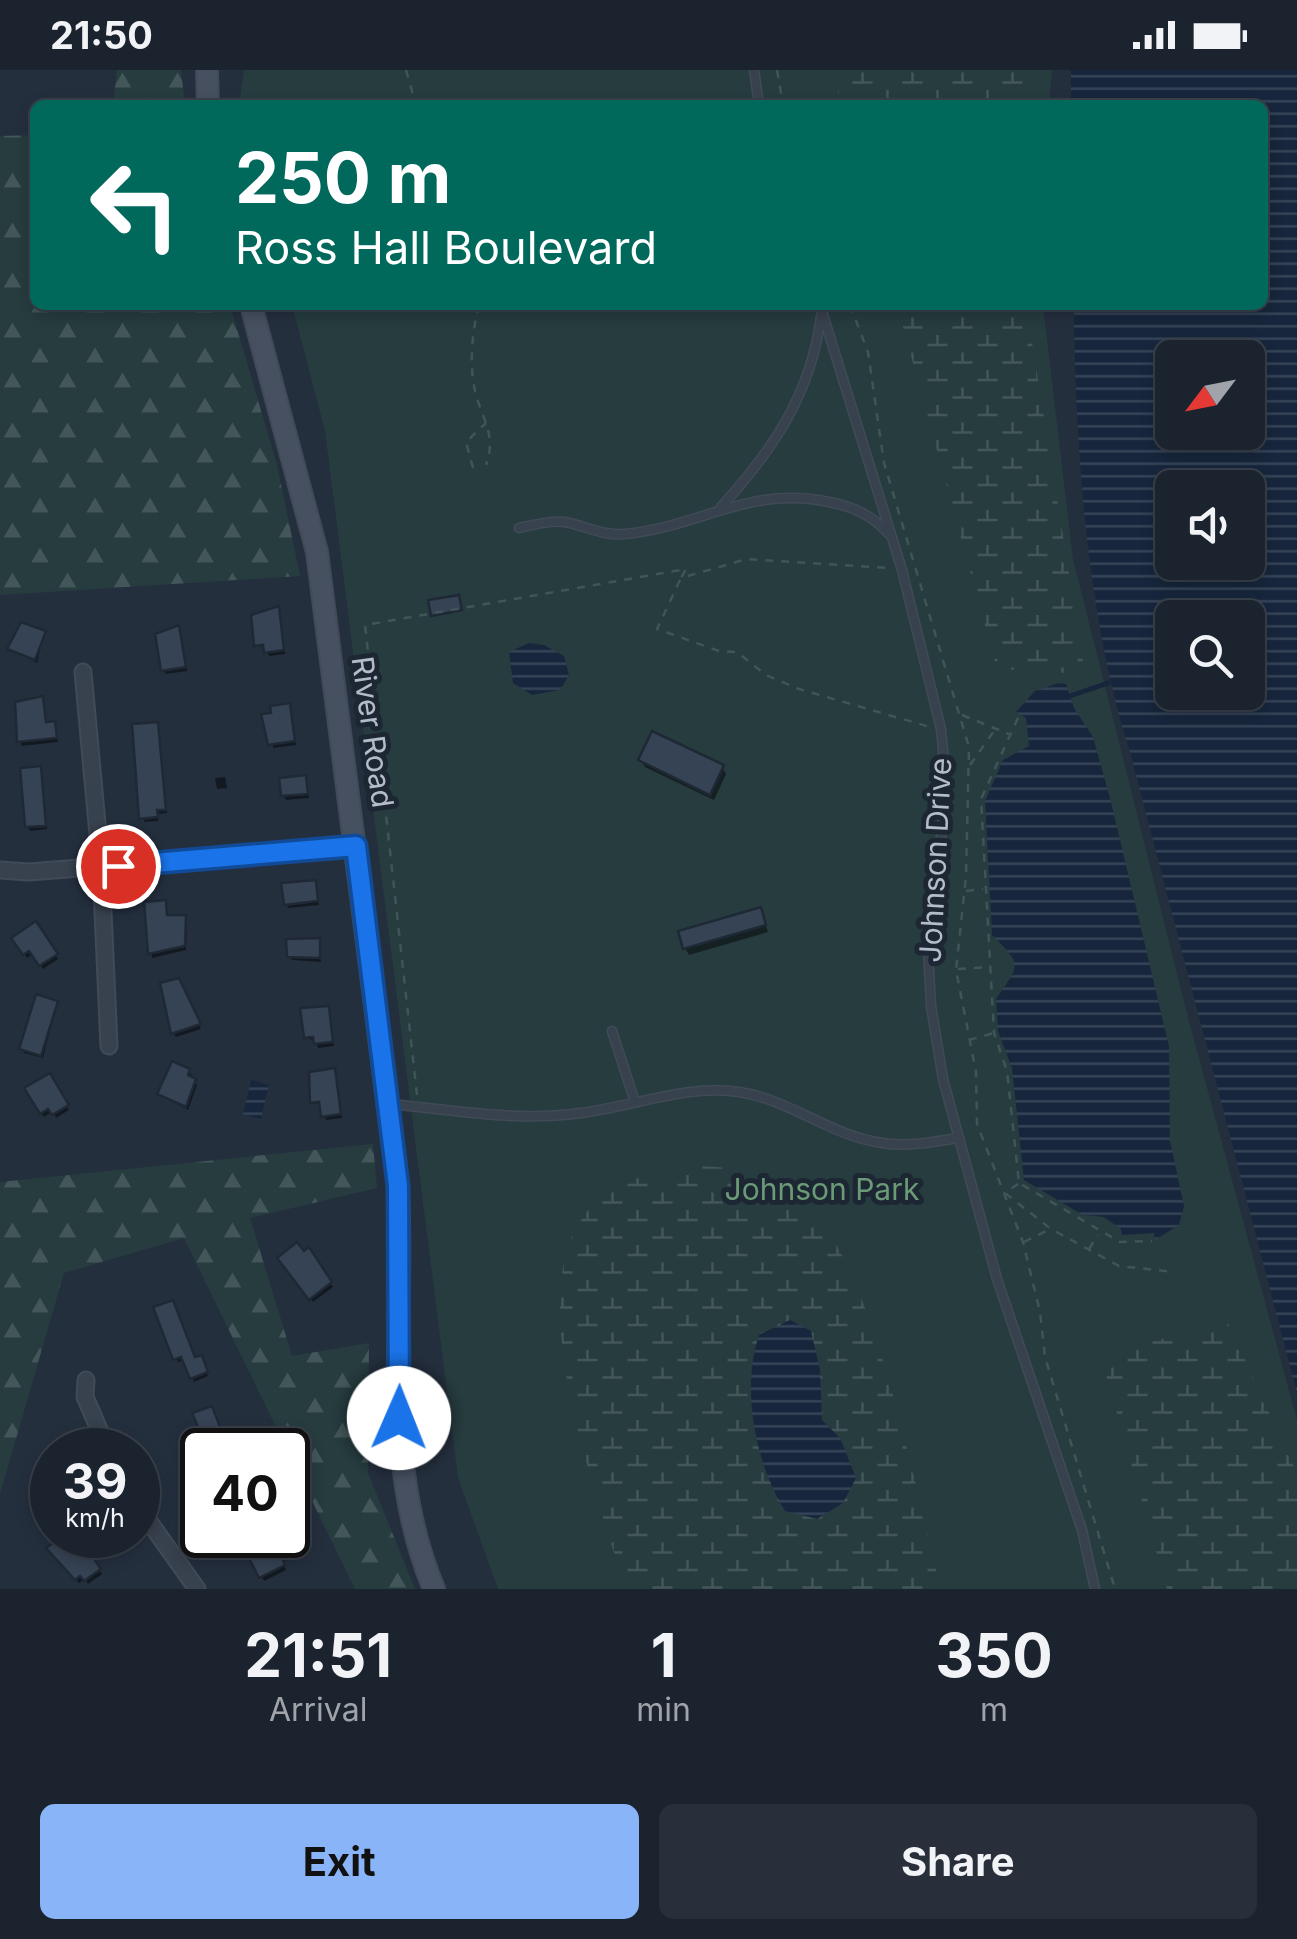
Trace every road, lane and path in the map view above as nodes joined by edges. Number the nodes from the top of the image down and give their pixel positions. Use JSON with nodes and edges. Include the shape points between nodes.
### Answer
{"nodes":[{"id":1,"x":207,"y":70,"type":"edge"},
{"id":2,"x":406,"y":70,"type":"edge"},
{"id":3,"x":754,"y":70,"type":"edge"},
{"id":4,"x":778,"y":70,"type":"edge"},
{"id":5,"x":208,"y":100,"type":"edge"},
{"id":6,"x":415,"y":100,"type":"edge"},
{"id":7,"x":759,"y":100,"type":"edge"},
{"id":8,"x":781,"y":100,"type":"edge"},
{"id":9,"x":252,"y":310,"type":"edge"},
{"id":10,"x":478,"y":310,"type":"edge"},
{"id":11,"x":821,"y":310,"type":"edge"},
{"id":12,"x":822,"y":310,"type":"edge"},
{"id":13,"x":852,"y":310,"type":"edge"},
{"id":14,"x":487,"y":422,"type":"junction"},
{"id":15,"x":486,"y":465,"type":"dead end"},
{"id":16,"x":473,"y":468,"type":"dead end"},
{"id":17,"x":721,"y":507,"type":"junction"},
{"id":18,"x":519,"y":528,"type":"dead end"},
{"id":19,"x":892,"y":537,"type":"junction"},
{"id":20,"x":902,"y":570,"type":"junction"},
{"id":21,"x":918,"y":573,"type":"junction"},
{"id":22,"x":681,"y":578,"type":"junction"},
{"id":23,"x":84,"y":672,"type":"dead end"},
{"id":24,"x":962,"y":715,"type":"junction"},
{"id":25,"x":1018,"y":718,"type":"dead end"},
{"id":26,"x":932,"y":727,"type":"dead end"},
{"id":27,"x":950,"y":730,"type":"dead end"},
{"id":28,"x":995,"y":730,"type":"junction"},
{"id":29,"x":967,"y":733,"type":"junction"},
{"id":30,"x":1010,"y":734,"type":"junction"},
{"id":31,"x":969,"y":766,"type":"junction"},
{"id":32,"x":356,"y":846,"type":"junction"},
{"id":33,"x":101,"y":867,"type":"junction"},
{"id":34,"x":0,"y":870,"type":"edge"},
{"id":35,"x":986,"y":889,"type":"junction"},
{"id":36,"x":964,"y":891,"type":"junction"},
{"id":37,"x":990,"y":968,"type":"junction"},
{"id":38,"x":956,"y":970,"type":"junction"},
{"id":39,"x":612,"y":1031,"type":"dead end"},
{"id":40,"x":994,"y":1033,"type":"junction"},
{"id":41,"x":968,"y":1041,"type":"junction"},
{"id":42,"x":109,"y":1046,"type":"dead end"},
{"id":43,"x":635,"y":1102,"type":"junction"},
{"id":44,"x":388,"y":1103,"type":"junction"},
{"id":45,"x":418,"y":1106,"type":"junction"},
{"id":46,"x":958,"y":1138,"type":"junction"},
{"id":47,"x":1019,"y":1184,"type":"junction"},
{"id":48,"x":1005,"y":1194,"type":"junction"},
{"id":49,"x":1051,"y":1229,"type":"junction"},
{"id":50,"x":1099,"y":1233,"type":"junction"},
{"id":51,"x":1152,"y":1241,"type":"dead end"},
{"id":52,"x":1022,"y":1242,"type":"junction"},
{"id":53,"x":1088,"y":1250,"type":"junction"},
{"id":54,"x":1175,"y":1272,"type":"dead end"},
{"id":55,"x":86,"y":1380,"type":"dead end"},
{"id":56,"x":99,"y":1428,"type":"edge"},
{"id":57,"x":160,"y":1537,"type":"edge"},
{"id":58,"x":196,"y":1589,"type":"edge"},
{"id":59,"x":434,"y":1589,"type":"edge"},
{"id":60,"x":1096,"y":1589,"type":"edge"},
{"id":61,"x":1116,"y":1589,"type":"edge"}],
"edges":[{"from":1,"to":5,"type":"street"},
{"from":2,"to":6,"type":"path"},
{"from":3,"to":7,"type":"lane"},
{"from":4,"to":8,"type":"path"},
{"from":9,"to":32,"type":"street","name":"River Road","via":[[314,536]]},
{"from":10,"to":14,"type":"path","via":[[472,373]]},
{"from":11,"to":17,"type":"lane","via":[[796,409]]},
{"from":12,"to":19,"type":"lane","name":"Johnson Drive"},
{"from":13,"to":21,"type":"path","via":[[868,352],[884,463]]},
{"from":14,"to":15,"type":"path","via":[[492,446]]},
{"from":14,"to":16,"type":"path","via":[[466,442]]},
{"from":17,"to":18,"type":"lane","via":[[655,530],[621,534],[561,521]]},
{"from":17,"to":19,"type":"lane","via":[[802,496],[869,514]]},
{"from":19,"to":20,"type":"lane","name":"Johnson Drive"},
{"from":20,"to":21,"type":"path"},
{"from":20,"to":22,"type":"path","via":[[747,559]]},
{"from":20,"to":46,"type":"lane","name":"Johnson Drive","via":[[945,772],[928,932],[931,1006]]},
{"from":21,"to":24,"type":"path"},
{"from":22,"to":26,"type":"path","via":[[657,629],[737,652],[798,689]]},
{"from":22,"to":45,"type":"path","via":[[686,569],[365,626]]},
{"from":23,"to":33,"type":"street"},
{"from":24,"to":28,"type":"path"},
{"from":24,"to":29,"type":"path"},
{"from":25,"to":30,"type":"path"},
{"from":27,"to":29,"type":"path"},
{"from":28,"to":30,"type":"path"},
{"from":28,"to":31,"type":"path"},
{"from":29,"to":31,"type":"path"},
{"from":30,"to":35,"type":"path","via":[[981,800]]},
{"from":31,"to":36,"type":"path"},
{"from":32,"to":33,"type":"street"},
{"from":32,"to":44,"type":"street","name":"River Road"},
{"from":33,"to":34,"type":"street"},
{"from":33,"to":42,"type":"street"},
{"from":35,"to":36,"type":"path"},
{"from":35,"to":37,"type":"path"},
{"from":36,"to":38,"type":"path"},
{"from":37,"to":38,"type":"path"},
{"from":37,"to":40,"type":"path"},
{"from":38,"to":41,"type":"path"},
{"from":39,"to":43,"type":"lane"},
{"from":40,"to":41,"type":"path"},
{"from":40,"to":47,"type":"path","via":[[1008,1070]]},
{"from":41,"to":48,"type":"path","via":[[977,1124]]},
{"from":43,"to":45,"type":"lane","via":[[580,1114],[520,1116]]},
{"from":43,"to":46,"type":"lane","via":[[737,1091],[881,1143]]},
{"from":44,"to":45,"type":"lane"},
{"from":44,"to":59,"type":"street","name":"River Road","via":[[402,1262],[398,1456],[408,1514]]},
{"from":46,"to":60,"type":"lane","name":"Johnson Drive"},
{"from":47,"to":48,"type":"path"},
{"from":47,"to":50,"type":"path"},
{"from":48,"to":49,"type":"path"},
{"from":48,"to":52,"type":"path"},
{"from":49,"to":52,"type":"path"},
{"from":49,"to":53,"type":"path"},
{"from":50,"to":51,"type":"path","via":[[1120,1242]]},
{"from":50,"to":53,"type":"path"},
{"from":52,"to":61,"type":"path","via":[[1045,1356]]},
{"from":53,"to":54,"type":"path","via":[[1119,1266]]},
{"from":55,"to":56,"type":"street"},
{"from":57,"to":58,"type":"street"}]}
